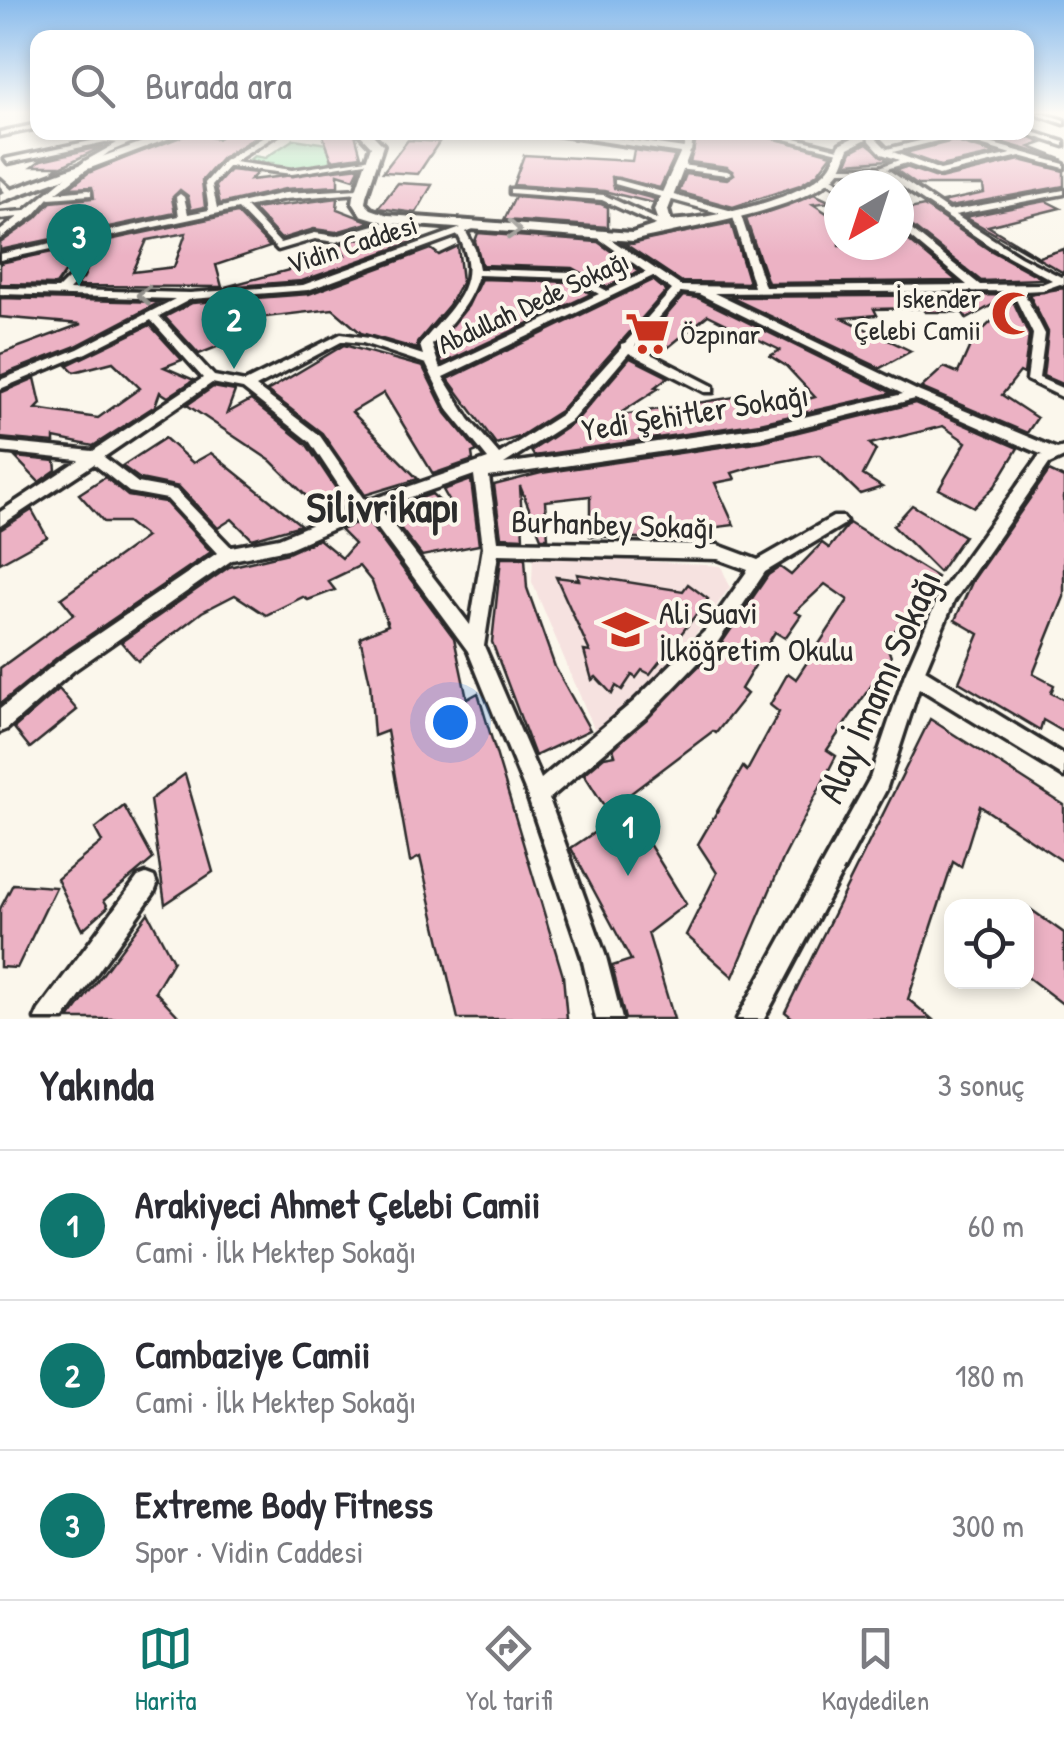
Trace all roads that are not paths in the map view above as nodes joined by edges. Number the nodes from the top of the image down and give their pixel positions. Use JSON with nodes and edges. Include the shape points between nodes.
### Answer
{"nodes":[{"id":1,"x":374,"y":160,"type":"edge"},
{"id":2,"x":90,"y":161,"type":"edge"},
{"id":3,"x":108,"y":161,"type":"edge"},
{"id":4,"x":231,"y":161,"type":"edge"},
{"id":5,"x":370,"y":161,"type":"edge"},
{"id":6,"x":683,"y":161,"type":"edge"},
{"id":7,"x":906,"y":161,"type":"edge"},
{"id":8,"x":909,"y":161,"type":"edge"},
{"id":9,"x":997,"y":161,"type":"edge"},
{"id":10,"x":227,"y":163,"type":"junction"},
{"id":11,"x":681,"y":167,"type":"junction"},
{"id":12,"x":881,"y":169,"type":"junction"},
{"id":13,"x":868,"y":170,"type":"edge"},
{"id":14,"x":727,"y":173,"type":"dead end"},
{"id":15,"x":824,"y":178,"type":"edge"},
{"id":16,"x":61,"y":179,"type":"junction"},
{"id":17,"x":0,"y":182,"type":"edge"},
{"id":18,"x":618,"y":182,"type":"dead end"},
{"id":19,"x":513,"y":190,"type":"dead end"},
{"id":20,"x":360,"y":191,"type":"junction"},
{"id":21,"x":1064,"y":192,"type":"edge"},
{"id":22,"x":88,"y":193,"type":"dead end"},
{"id":23,"x":4,"y":196,"type":"edge"},
{"id":24,"x":49,"y":196,"type":"junction"},
{"id":25,"x":180,"y":197,"type":"dead end"},
{"id":26,"x":670,"y":198,"type":"junction"},
{"id":27,"x":240,"y":206,"type":"junction"},
{"id":28,"x":31,"y":212,"type":"junction"},
{"id":29,"x":214,"y":212,"type":"junction"},
{"id":30,"x":952,"y":213,"type":"junction"},
{"id":31,"x":737,"y":215,"type":"junction"},
{"id":32,"x":0,"y":216,"type":"edge"},
{"id":33,"x":184,"y":218,"type":"junction"},
{"id":34,"x":402,"y":220,"type":"junction"},
{"id":35,"x":666,"y":226,"type":"junction"},
{"id":36,"x":468,"y":229,"type":"junction"},
{"id":37,"x":0,"y":236,"type":"edge"},
{"id":38,"x":914,"y":236,"type":"edge"},
{"id":39,"x":604,"y":238,"type":"junction"},
{"id":40,"x":0,"y":257,"type":"edge"},
{"id":41,"x":86,"y":257,"type":"dead end"},
{"id":42,"x":476,"y":272,"type":"junction"},
{"id":43,"x":652,"y":273,"type":"junction"},
{"id":44,"x":1063,"y":281,"type":"edge"},
{"id":45,"x":760,"y":288,"type":"junction"},
{"id":46,"x":1016,"y":288,"type":"junction"},
{"id":47,"x":678,"y":289,"type":"junction"},
{"id":48,"x":978,"y":289,"type":"junction"},
{"id":49,"x":700,"y":290,"type":"junction"},
{"id":50,"x":0,"y":291,"type":"edge"},
{"id":51,"x":59,"y":294,"type":"junction"},
{"id":52,"x":607,"y":295,"type":"junction"},
{"id":53,"x":190,"y":296,"type":"junction"},
{"id":54,"x":152,"y":315,"type":"junction"},
{"id":55,"x":626,"y":346,"type":"junction"},
{"id":56,"x":429,"y":361,"type":"junction"},
{"id":57,"x":436,"y":376,"type":"junction"},
{"id":58,"x":210,"y":379,"type":"junction"},
{"id":59,"x":0,"y":385,"type":"edge"},
{"id":60,"x":247,"y":386,"type":"junction"},
{"id":61,"x":709,"y":389,"type":"dead end"},
{"id":62,"x":1064,"y":394,"type":"edge"},
{"id":63,"x":916,"y":395,"type":"junction"},
{"id":64,"x":0,"y":447,"type":"edge"},
{"id":65,"x":1061,"y":454,"type":"edge"},
{"id":66,"x":94,"y":456,"type":"junction"},
{"id":67,"x":498,"y":460,"type":"junction"},
{"id":68,"x":481,"y":473,"type":"junction"},
{"id":69,"x":370,"y":506,"type":"junction"},
{"id":70,"x":0,"y":520,"type":"edge"},
{"id":71,"x":838,"y":521,"type":"dead end"},
{"id":72,"x":492,"y":547,"type":"junction"},
{"id":73,"x":228,"y":554,"type":"junction"},
{"id":74,"x":759,"y":566,"type":"junction"},
{"id":75,"x":475,"y":646,"type":"junction"},
{"id":76,"x":914,"y":674,"type":"junction"},
{"id":77,"x":0,"y":722,"type":"edge"},
{"id":78,"x":1064,"y":767,"type":"edge"},
{"id":79,"x":538,"y":796,"type":"junction"},
{"id":80,"x":146,"y":885,"type":"dead end"},
{"id":81,"x":754,"y":1017,"type":"edge"},
{"id":82,"x":48,"y":1019,"type":"edge"},
{"id":83,"x":609,"y":1019,"type":"edge"}],
"edges":[{"from":1,"to":20,"type":"street"},
{"from":2,"to":16,"type":"street"},
{"from":3,"to":16,"type":"street"},
{"from":4,"to":10,"type":"street"},
{"from":5,"to":10,"type":"street","via":[[292,172]]},
{"from":6,"to":11,"type":"street"},
{"from":7,"to":12,"type":"street"},
{"from":8,"to":9,"type":"street","via":[[939,173]]},
{"from":10,"to":29,"type":"street","via":[[208,185]]},
{"from":11,"to":14,"type":"street"},
{"from":11,"to":26,"type":"street"},
{"from":12,"to":13,"type":"street"},
{"from":12,"to":30,"type":"street"},
{"from":15,"to":31,"type":"street","via":[[802,193]]},
{"from":16,"to":23,"type":"street"},
{"from":16,"to":24,"type":"street"},
{"from":17,"to":23,"type":"street"},
{"from":18,"to":26,"type":"street"},
{"from":19,"to":35,"type":"street","via":[[604,198]]},
{"from":20,"to":27,"type":"street"},
{"from":20,"to":34,"type":"street","via":[[366,212]]},
{"from":21,"to":30,"type":"street"},
{"from":22,"to":24,"type":"street"},
{"from":24,"to":28,"type":"street"},
{"from":25,"to":33,"type":"street"},
{"from":26,"to":31,"type":"street"},
{"from":26,"to":35,"type":"street","via":[[662,210]]},
{"from":27,"to":29,"type":"street"},
{"from":27,"to":34,"type":"street","via":[[278,247],[315,236],[336,240]]},
{"from":28,"to":32,"type":"street"},
{"from":28,"to":37,"type":"street"},
{"from":29,"to":33,"type":"street"},
{"from":30,"to":44,"type":"street","via":[[997,247]]},
{"from":31,"to":35,"type":"street"},
{"from":31,"to":45,"type":"street"},
{"from":33,"to":40,"type":"street"},
{"from":34,"to":36,"type":"street"},
{"from":35,"to":39,"type":"street"},
{"from":36,"to":39,"type":"street","one_way":true},
{"from":36,"to":42,"type":"street"},
{"from":36,"to":53,"type":"street","name":"Vidin Caddesi","via":[[304,288]]},
{"from":38,"to":48,"type":"street"},
{"from":39,"to":43,"type":"street"},
{"from":41,"to":51,"type":"street"},
{"from":42,"to":52,"type":"street","via":[[573,274]]},
{"from":42,"to":56,"type":"street","via":[[426,345]]},
{"from":43,"to":47,"type":"street"},
{"from":43,"to":52,"type":"street","name":"Abdullah Dede Sokağı"},
{"from":44,"to":46,"type":"street"},
{"from":45,"to":48,"type":"street"},
{"from":45,"to":49,"type":"street"},
{"from":46,"to":48,"type":"street"},
{"from":46,"to":62,"type":"street","via":[[1038,334],[1033,380]]},
{"from":47,"to":49,"type":"street"},
{"from":47,"to":55,"type":"street"},
{"from":49,"to":63,"type":"street"},
{"from":50,"to":51,"type":"street","name":"Vidin Caddesi"},
{"from":53,"to":51,"type":"street","name":"Vidin Caddesi","one_way":true},
{"from":52,"to":57,"type":"street","name":"Abdullah Dede Sokağı"},
{"from":53,"to":54,"type":"street"},
{"from":54,"to":58,"type":"street"},
{"from":54,"to":59,"type":"street"},
{"from":55,"to":61,"type":"street"},
{"from":55,"to":67,"type":"street","via":[[567,417]]},
{"from":56,"to":57,"type":"street"},
{"from":56,"to":60,"type":"street","via":[[341,337]]},
{"from":57,"to":67,"type":"street"},
{"from":58,"to":60,"type":"street"},
{"from":58,"to":66,"type":"street"},
{"from":60,"to":69,"type":"street","via":[[316,439],[358,503]]},
{"from":63,"to":65,"type":"street"},
{"from":63,"to":68,"type":"street","name":"Yedi Şehitler Sokağı","via":[[762,432]]},
{"from":64,"to":66,"type":"street"},
{"from":65,"to":76,"type":"street","name":"Alay İmamı Sokağı","via":[[1044,460],[946,597]]},
{"from":66,"to":70,"type":"street"},
{"from":66,"to":73,"type":"street","via":[[134,488],[171,494]]},
{"from":67,"to":68,"type":"street"},
{"from":67,"to":69,"type":"street"},
{"from":68,"to":72,"type":"street"},
{"from":69,"to":73,"type":"street","via":[[281,544]]},
{"from":69,"to":75,"type":"street"},
{"from":71,"to":74,"type":"street"},
{"from":72,"to":74,"type":"street","name":"Burhanbey Sokağı","via":[[718,552]]},
{"from":72,"to":75,"type":"street"},
{"from":73,"to":77,"type":"street","via":[[67,665]]},
{"from":74,"to":79,"type":"street","via":[[710,637],[640,709]]},
{"from":75,"to":79,"type":"street"},
{"from":76,"to":78,"type":"street"},
{"from":76,"to":81,"type":"street","name":"Alay İmamı Sokağı","via":[[879,783]]},
{"from":79,"to":83,"type":"street"},
{"from":80,"to":82,"type":"street"}]}
